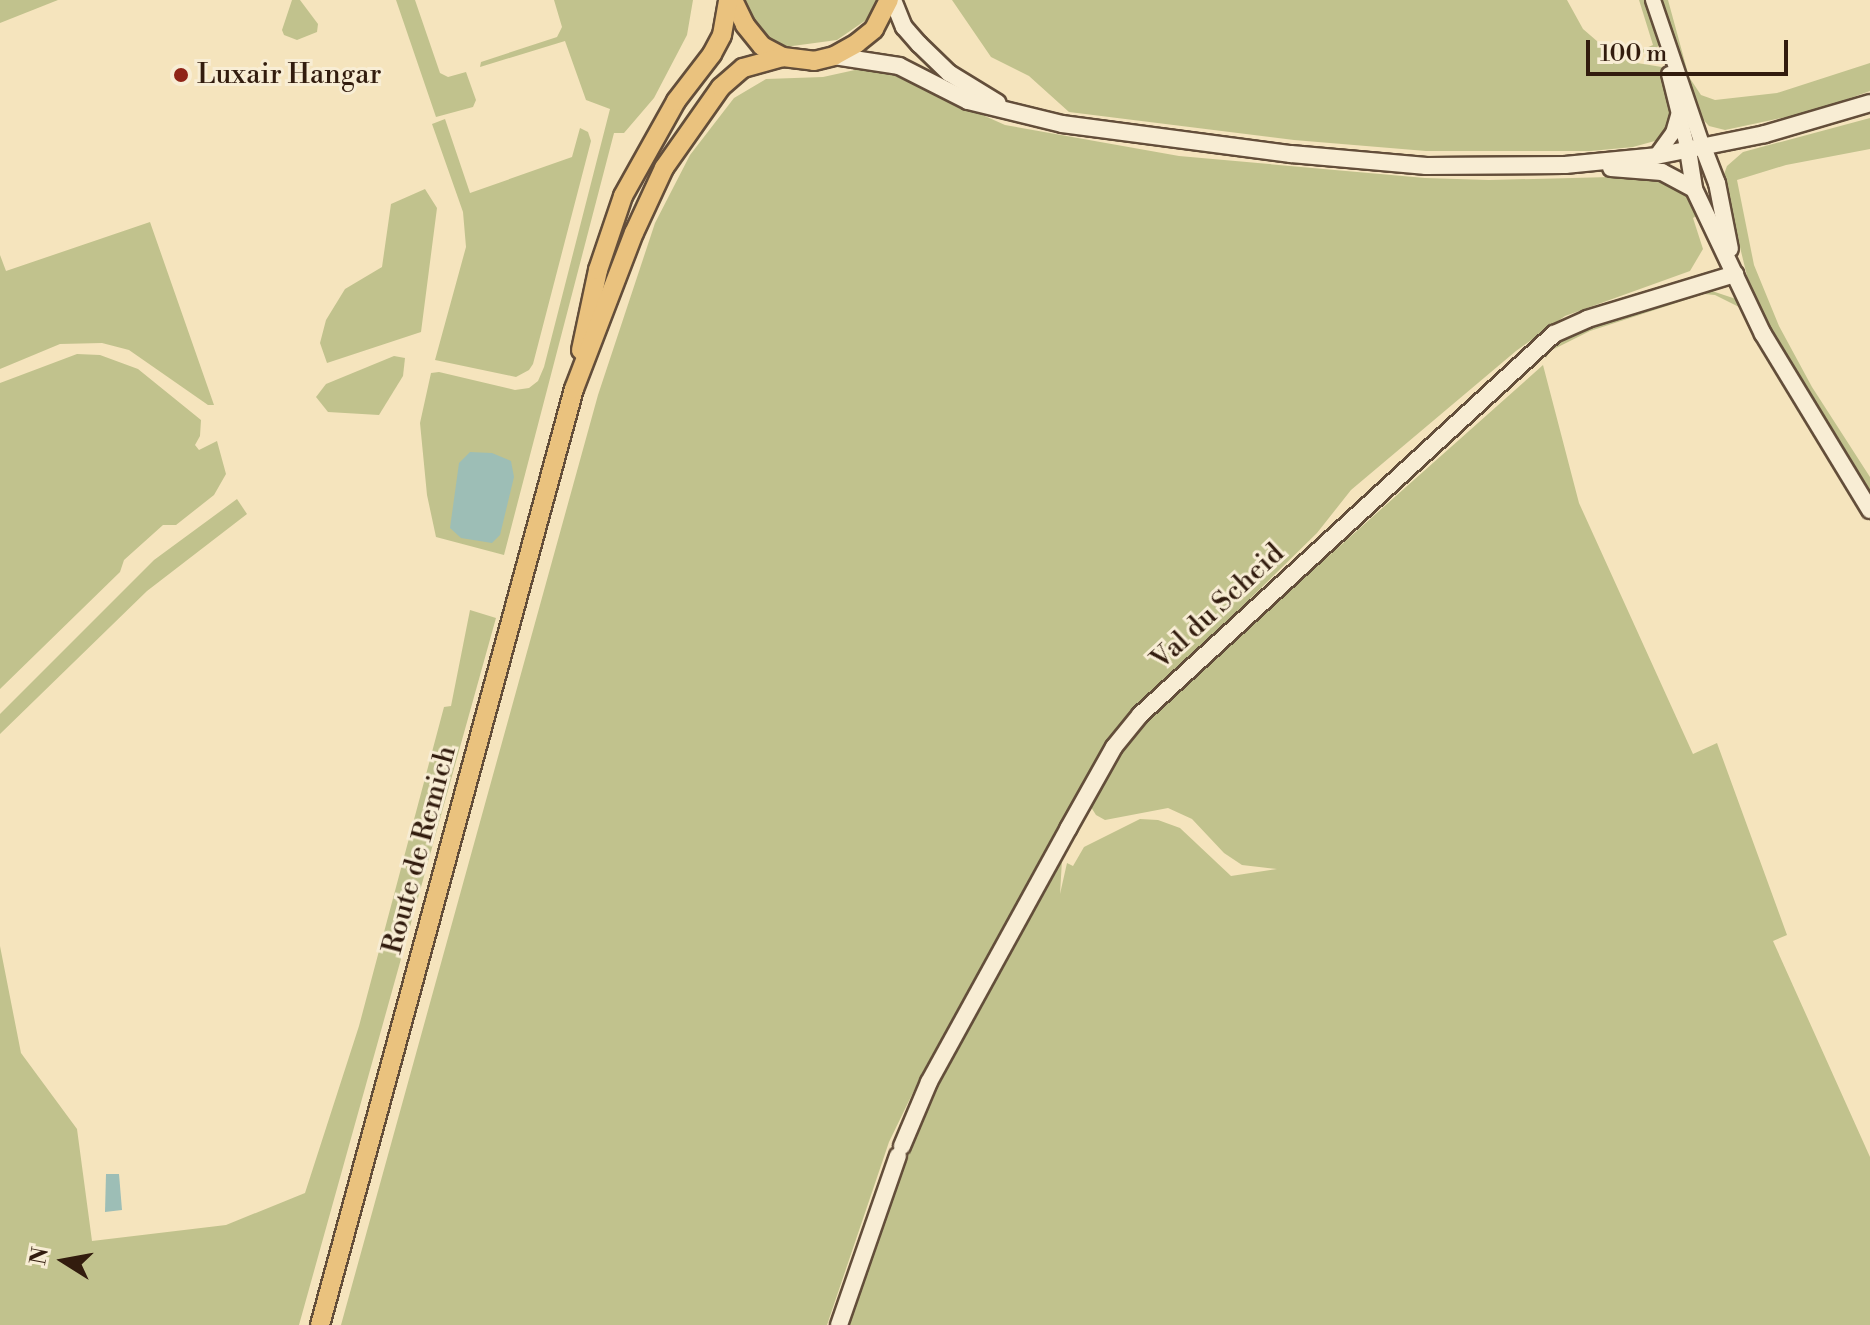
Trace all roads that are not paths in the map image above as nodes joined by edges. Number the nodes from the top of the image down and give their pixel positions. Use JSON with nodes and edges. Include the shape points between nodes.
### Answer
{"nodes":[{"id":1,"x":731,"y":0,"type":"edge"},
{"id":2,"x":891,"y":0,"type":"edge"},
{"id":3,"x":1652,"y":0,"type":"edge"},
{"id":4,"x":834,"y":56,"type":"junction"},
{"id":5,"x":783,"y":57,"type":"junction"},
{"id":6,"x":1870,"y":103,"type":"edge"},
{"id":7,"x":1678,"y":107,"type":"junction"},
{"id":8,"x":1009,"y":110,"type":"junction"},
{"id":9,"x":1733,"y":141,"type":"junction"},
{"id":10,"x":1695,"y":148,"type":"junction"},
{"id":11,"x":1656,"y":156,"type":"junction"},
{"id":12,"x":1565,"y":165,"type":"junction"},
{"id":13,"x":1717,"y":183,"type":"junction"},
{"id":14,"x":1694,"y":189,"type":"junction"},
{"id":15,"x":1735,"y":274,"type":"junction"},
{"id":16,"x":574,"y":389,"type":"junction"},
{"id":17,"x":1870,"y":510,"type":"edge"},
{"id":18,"x":320,"y":1325,"type":"edge"},
{"id":19,"x":839,"y":1325,"type":"edge"}],
"edges":[{"from":1,"to":5,"type":"main road","via":[[762,46]]},
{"from":1,"to":16,"type":"main road","name":"Route de Remich","via":[[712,54],[676,101],[623,196],[588,308]]},
{"from":2,"to":4,"type":"main road","via":[[874,29]]},
{"from":2,"to":8,"type":"main road","via":[[904,27],[939,63]]},
{"from":3,"to":7,"type":"street"},
{"from":3,"to":10,"type":"street"},
{"from":4,"to":5,"type":"main road","name":"Route de Remich","via":[[814,61]]},
{"from":4,"to":8,"type":"main road","via":[[899,66],[968,101]]},
{"from":5,"to":16,"type":"main road","name":"Route de Remich","via":[[743,68],[721,87],[664,168]]},
{"from":6,"to":9,"type":"main road"},
{"from":7,"to":10,"type":"street"},
{"from":7,"to":11,"type":"street","via":[[1673,133]]},
{"from":8,"to":12,"type":"main road","via":[[1119,133],[1291,154],[1426,166]]},
{"from":9,"to":10,"type":"main road"},
{"from":9,"to":13,"type":"main road"},
{"from":10,"to":11,"type":"main road"},
{"from":10,"to":13,"type":"main road"},
{"from":10,"to":14,"type":"main road"},
{"from":11,"to":12,"type":"main road"},
{"from":12,"to":14,"type":"main road","via":[[1662,172]]},
{"from":13,"to":15,"type":"main road"},
{"from":14,"to":15,"type":"main road"},
{"from":15,"to":17,"type":"main road","via":[[1771,347]]},
{"from":15,"to":19,"type":"main road","name":"Val du Scheid","via":[[1554,334],[1140,715],[1114,747],[929,1082]]},
{"from":16,"to":18,"type":"main road","name":"Route de Remich"}]}
